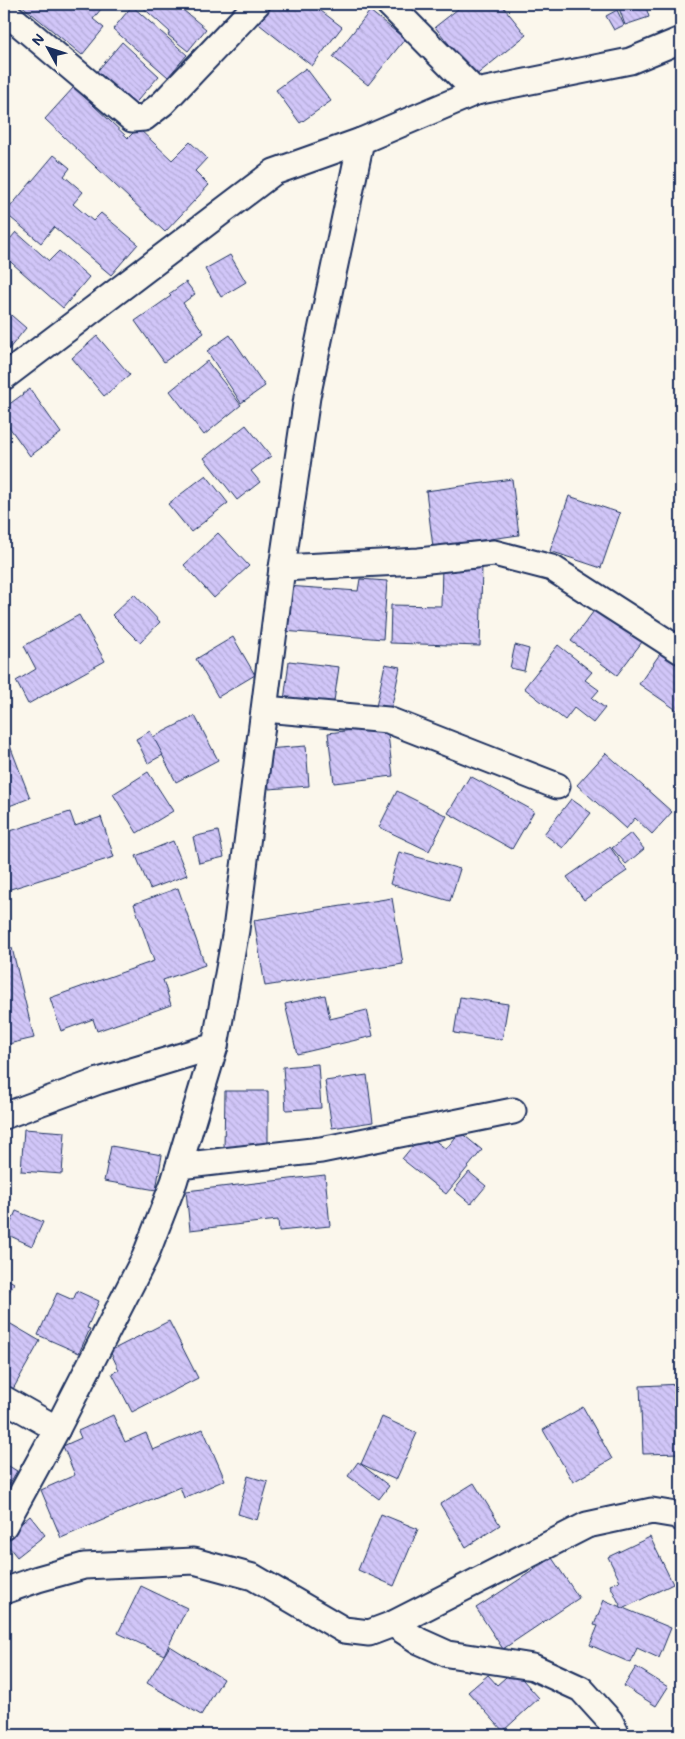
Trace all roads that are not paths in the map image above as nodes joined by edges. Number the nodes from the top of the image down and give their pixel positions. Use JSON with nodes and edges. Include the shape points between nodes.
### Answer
{"nodes":[{"id":1,"x":257,"y":4,"type":"edge"},
{"id":2,"x":389,"y":4,"type":"edge"},
{"id":3,"x":4,"y":11,"type":"edge"},
{"id":4,"x":681,"y":40,"type":"edge"},
{"id":5,"x":476,"y":92,"type":"junction"},
{"id":6,"x":361,"y":141,"type":"junction"},
{"id":7,"x":4,"y":378,"type":"edge"},
{"id":8,"x":282,"y":568,"type":"junction"},
{"id":9,"x":681,"y":651,"type":"edge"},
{"id":10,"x":265,"y":709,"type":"junction"},
{"id":11,"x":557,"y":786,"type":"dead end"},
{"id":12,"x":215,"y":1046,"type":"junction"},
{"id":13,"x":513,"y":1111,"type":"dead end"},
{"id":14,"x":4,"y":1116,"type":"edge"},
{"id":15,"x":179,"y":1166,"type":"junction"},
{"id":16,"x":4,"y":1399,"type":"edge"},
{"id":17,"x":57,"y":1428,"type":"junction"},
{"id":18,"x":681,"y":1518,"type":"edge"},
{"id":19,"x":4,"y":1526,"type":"edge"},
{"id":20,"x":4,"y":1591,"type":"edge"},
{"id":21,"x":393,"y":1624,"type":"junction"},
{"id":22,"x":617,"y":1735,"type":"edge"}],
"edges":[{"from":1,"to":3,"type":"street","via":[[163,103],[144,118],[132,119]]},
{"from":2,"to":5,"type":"street"},
{"from":4,"to":5,"type":"street","via":[[630,61]]},
{"from":5,"to":6,"type":"street"},
{"from":6,"to":7,"type":"street","via":[[274,172]]},
{"from":6,"to":8,"type":"street","via":[[307,396]]},
{"from":8,"to":9,"type":"street","via":[[419,561],[494,553],[552,568]]},
{"from":8,"to":10,"type":"street"},
{"from":10,"to":11,"type":"street","via":[[388,720]]},
{"from":10,"to":12,"type":"street","via":[[236,930]]},
{"from":12,"to":14,"type":"street","via":[[99,1081]]},
{"from":12,"to":15,"type":"street"},
{"from":13,"to":15,"type":"street","via":[[321,1150]]},
{"from":15,"to":17,"type":"street","via":[[145,1257]]},
{"from":16,"to":17,"type":"street"},
{"from":17,"to":19,"type":"street"},
{"from":18,"to":21,"type":"street","via":[[652,1511],[587,1525]]},
{"from":20,"to":21,"type":"street","via":[[84,1566],[194,1561],[252,1577],[344,1630],[369,1633]]},
{"from":21,"to":22,"type":"street","via":[[448,1654],[532,1667],[581,1688],[610,1721]]}]}
